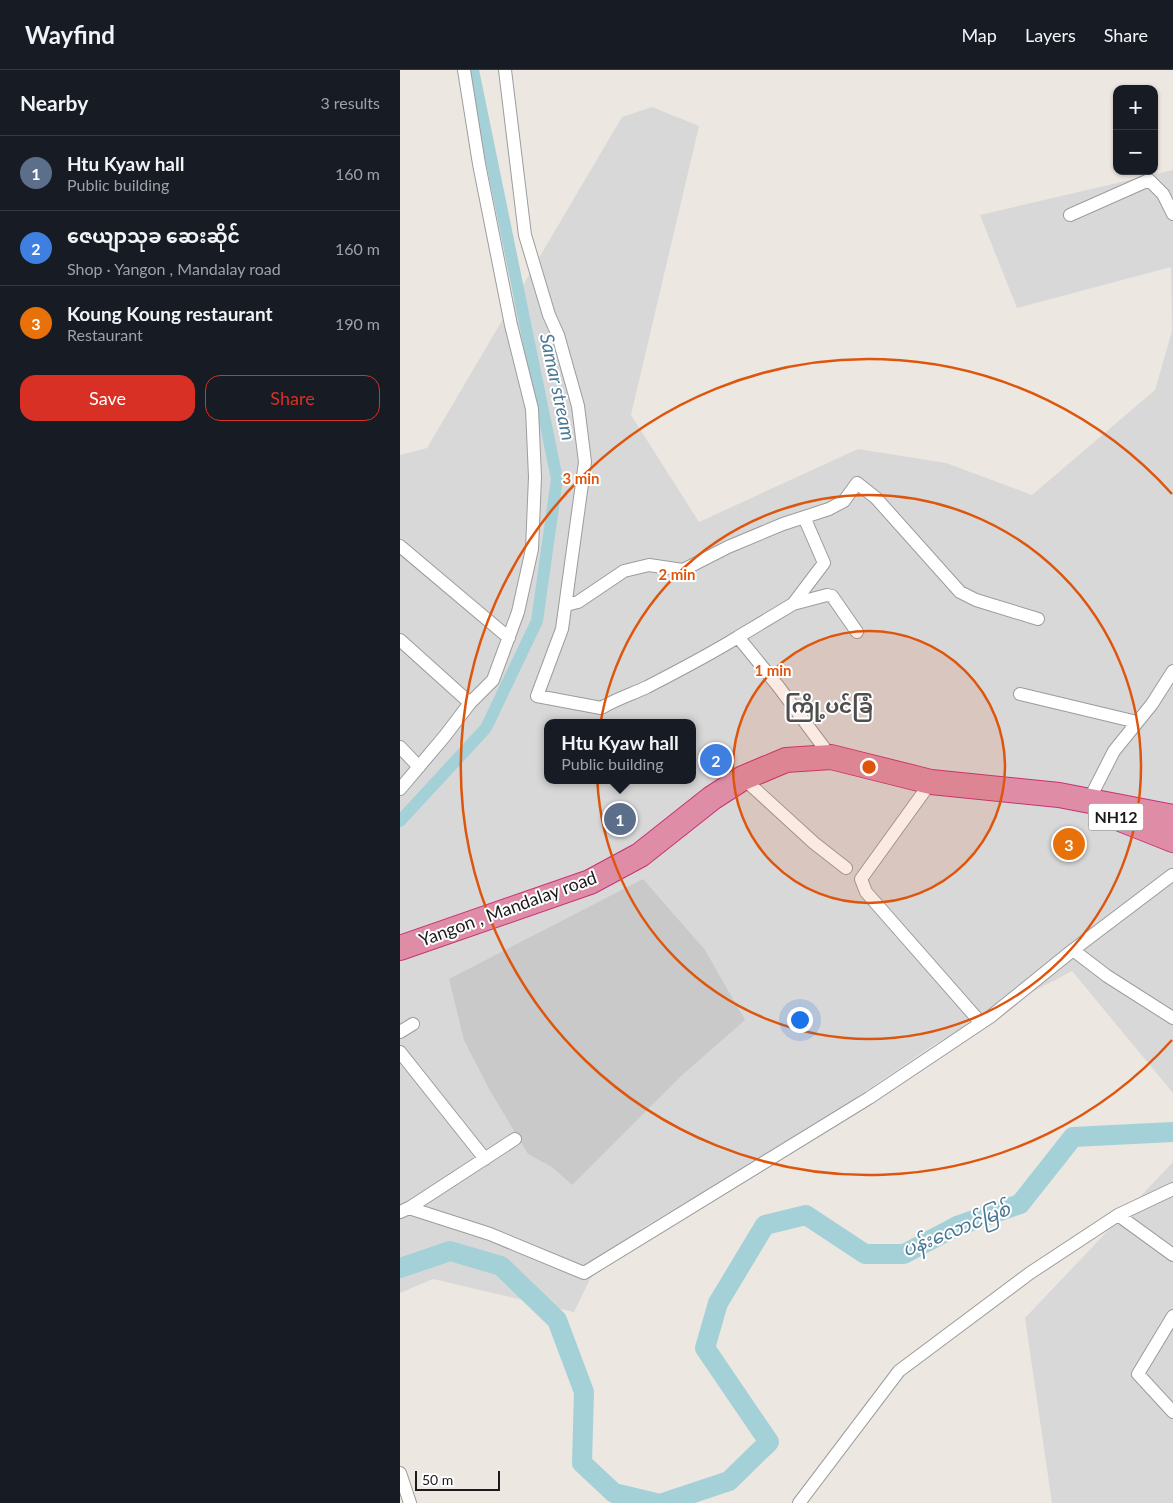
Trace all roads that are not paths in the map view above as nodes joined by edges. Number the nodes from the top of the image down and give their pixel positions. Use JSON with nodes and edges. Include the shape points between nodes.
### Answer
{"nodes":[{"id":1,"x":464,"y":70,"type":"edge"},
{"id":2,"x":505,"y":70,"type":"edge"},
{"id":3,"x":1173,"y":214,"type":"edge"},
{"id":4,"x":1070,"y":215,"type":"dead end"},
{"id":5,"x":804,"y":517,"type":"junction"},
{"id":6,"x":402,"y":553,"type":"edge"},
{"id":7,"x":793,"y":604,"type":"junction"},
{"id":8,"x":566,"y":605,"type":"junction"},
{"id":9,"x":1038,"y":619,"type":"dead end"},
{"id":10,"x":857,"y":632,"type":"dead end"},
{"id":11,"x":738,"y":637,"type":"junction"},
{"id":12,"x":509,"y":638,"type":"junction"},
{"id":13,"x":400,"y":640,"type":"edge"},
{"id":14,"x":1173,"y":671,"type":"edge"},
{"id":15,"x":1020,"y":694,"type":"dead end"},
{"id":16,"x":470,"y":703,"type":"junction"},
{"id":17,"x":1137,"y":722,"type":"junction"},
{"id":18,"x":400,"y":747,"type":"edge"},
{"id":19,"x":831,"y":757,"type":"junction"},
{"id":20,"x":419,"y":767,"type":"junction"},
{"id":21,"x":744,"y":778,"type":"junction"},
{"id":22,"x":931,"y":782,"type":"junction"},
{"id":23,"x":400,"y":789,"type":"edge"},
{"id":24,"x":1060,"y":795,"type":"junction"},
{"id":25,"x":1089,"y":800,"type":"junction"},
{"id":26,"x":1173,"y":816,"type":"edge"},
{"id":27,"x":1173,"y":840,"type":"edge"},
{"id":28,"x":846,"y":868,"type":"dead end"},
{"id":29,"x":1172,"y":875,"type":"dead end"},
{"id":30,"x":400,"y":948,"type":"edge"},
{"id":31,"x":1073,"y":950,"type":"junction"},
{"id":32,"x":1173,"y":1018,"type":"edge"},
{"id":33,"x":981,"y":1023,"type":"junction"},
{"id":34,"x":413,"y":1024,"type":"dead end"},
{"id":35,"x":400,"y":1032,"type":"edge"},
{"id":36,"x":400,"y":1052,"type":"edge"},
{"id":37,"x":515,"y":1139,"type":"dead end"},
{"id":38,"x":485,"y":1159,"type":"junction"},
{"id":39,"x":1173,"y":1189,"type":"edge"},
{"id":40,"x":404,"y":1210,"type":"edge"},
{"id":41,"x":1118,"y":1215,"type":"junction"},
{"id":42,"x":1173,"y":1255,"type":"edge"},
{"id":43,"x":1173,"y":1316,"type":"edge"},
{"id":44,"x":1173,"y":1412,"type":"edge"},
{"id":45,"x":400,"y":1473,"type":"edge"},
{"id":46,"x":410,"y":1503,"type":"edge"},
{"id":47,"x":799,"y":1503,"type":"edge"}],
"edges":[{"from":1,"to":12,"type":"street","via":[[507,306],[532,409],[535,477],[532,549]]},
{"from":2,"to":8,"type":"street","via":[[525,235],[578,406],[585,462]]},
{"from":3,"to":4,"type":"street","via":[[1163,194],[1149,180]]},
{"from":5,"to":7,"type":"street","via":[[824,563]]},
{"from":5,"to":8,"type":"street","via":[[728,547],[683,570],[649,565],[624,571],[578,602]]},
{"from":5,"to":9,"type":"street","via":[[844,501],[857,483],[876,498],[960,592]]},
{"from":6,"to":12,"type":"street"},
{"from":7,"to":10,"type":"street","via":[[832,596]]},
{"from":7,"to":11,"type":"street"},
{"from":8,"to":11,"type":"street","via":[[562,629],[537,696],[601,708]]},
{"from":11,"to":19,"type":"street"},
{"from":12,"to":16,"type":"street","via":[[493,680]]},
{"from":13,"to":16,"type":"street"},
{"from":14,"to":17,"type":"street"},
{"from":15,"to":17,"type":"street"},
{"from":16,"to":20,"type":"street"},
{"from":17,"to":25,"type":"street","via":[[1114,751]]},
{"from":18,"to":20,"type":"street"},
{"from":19,"to":21,"type":"highway","name":"Yangon , Mandalay road","number":"NH12","via":[[786,760]]},
{"from":19,"to":22,"type":"highway","name":"Yangon , Mandalay road","number":"NH12"},
{"from":20,"to":23,"type":"street"},
{"from":21,"to":28,"type":"street"},
{"from":21,"to":30,"type":"highway","name":"Yangon , Mandalay road","number":"NH12","via":[[712,798],[640,855],[590,882]]},
{"from":22,"to":24,"type":"highway","name":"Yangon , Mandalay road","number":"NH12"},
{"from":22,"to":33,"type":"street","via":[[861,879],[866,892]]},
{"from":24,"to":25,"type":"highway","number":"NH12"},
{"from":24,"to":27,"type":"highway","number":"NH12"},
{"from":25,"to":26,"type":"highway","number":"NH12"},
{"from":29,"to":31,"type":"street"},
{"from":31,"to":32,"type":"street"},
{"from":31,"to":33,"type":"street"},
{"from":33,"to":40,"type":"street","via":[[869,1098],[584,1273],[490,1234]]},
{"from":34,"to":35,"type":"street"},
{"from":36,"to":38,"type":"street"},
{"from":37,"to":38,"type":"street"},
{"from":38,"to":40,"type":"street"},
{"from":39,"to":41,"type":"street"},
{"from":41,"to":42,"type":"street"},
{"from":41,"to":47,"type":"street","via":[[1030,1274],[898,1371]]},
{"from":43,"to":44,"type":"street","via":[[1138,1374]]},
{"from":45,"to":46,"type":"street"}]}
